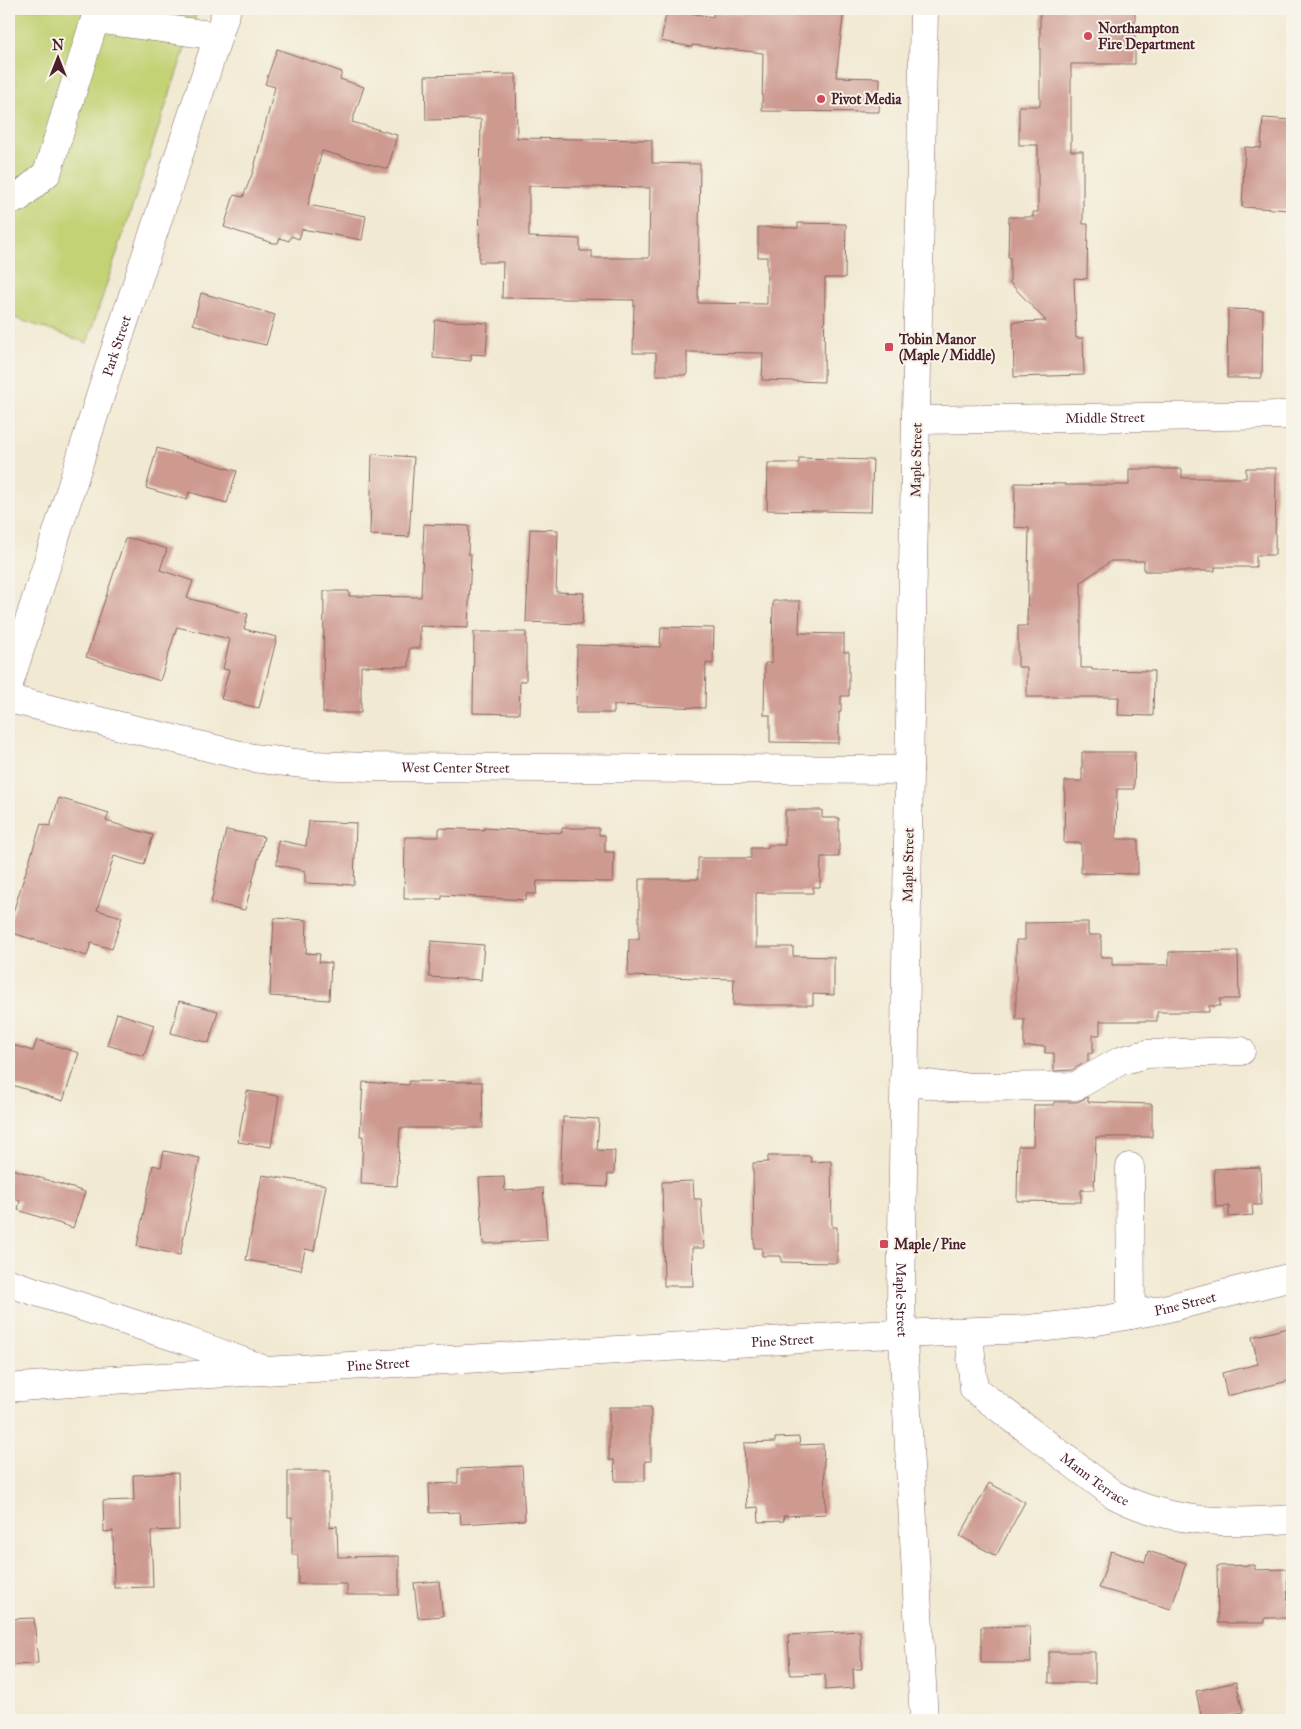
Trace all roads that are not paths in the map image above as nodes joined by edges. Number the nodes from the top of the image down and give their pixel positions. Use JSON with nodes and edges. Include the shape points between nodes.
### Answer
{"nodes":[{"id":1,"x":227,"y":9,"type":"edge"},
{"id":2,"x":924,"y":9,"type":"edge"},
{"id":3,"x":95,"y":14,"type":"edge"},
{"id":4,"x":218,"y":36,"type":"junction"},
{"id":5,"x":9,"y":200,"type":"edge"},
{"id":6,"x":1292,"y":416,"type":"edge"},
{"id":7,"x":917,"y":420,"type":"junction"},
{"id":8,"x":9,"y":684,"type":"edge"},
{"id":9,"x":9,"y":699,"type":"edge"},
{"id":10,"x":909,"y":770,"type":"junction"},
{"id":11,"x":1242,"y":1051,"type":"dead end"},
{"id":12,"x":904,"y":1081,"type":"junction"},
{"id":13,"x":1130,"y":1166,"type":"dead end"},
{"id":14,"x":1292,"y":1277,"type":"edge"},
{"id":15,"x":9,"y":1283,"type":"edge"},
{"id":16,"x":1130,"y":1315,"type":"junction"},
{"id":17,"x":970,"y":1332,"type":"junction"},
{"id":18,"x":902,"y":1334,"type":"junction"},
{"id":19,"x":268,"y":1371,"type":"junction"},
{"id":20,"x":9,"y":1388,"type":"edge"},
{"id":21,"x":1292,"y":1519,"type":"edge"},
{"id":22,"x":924,"y":1720,"type":"edge"}],
"edges":[{"from":1,"to":4,"type":"street","name":"Park Street"},
{"from":2,"to":7,"type":"street","name":"Maple Street"},
{"from":3,"to":4,"type":"street"},
{"from":3,"to":5,"type":"street","via":[[47,173],[18,198]]},
{"from":4,"to":8,"type":"street","name":"Park Street"},
{"from":6,"to":7,"type":"street","name":"Middle Street"},
{"from":7,"to":10,"type":"street","name":"Maple Street"},
{"from":9,"to":10,"type":"street","name":"West Center Street","via":[[253,758],[312,765]]},
{"from":10,"to":12,"type":"street","name":"Maple Street"},
{"from":11,"to":12,"type":"street","via":[[1146,1054],[1120,1061],[1076,1086],[950,1087]]},
{"from":12,"to":18,"type":"street","name":"Maple Street"},
{"from":13,"to":16,"type":"street"},
{"from":14,"to":16,"type":"street","name":"Pine Street"},
{"from":15,"to":19,"type":"street","name":"Pine Street"},
{"from":16,"to":17,"type":"street","name":"Pine Street","via":[[1029,1329]]},
{"from":17,"to":18,"type":"street","name":"Pine Street"},
{"from":17,"to":21,"type":"street","name":"Mann Terrace","via":[[974,1389],[1113,1494],[1132,1504],[1185,1518],[1237,1522]]},
{"from":18,"to":19,"type":"street","name":"Pine Street"},
{"from":18,"to":22,"type":"street","name":"Maple Street"},
{"from":19,"to":20,"type":"street","name":"Pine Street"}]}
